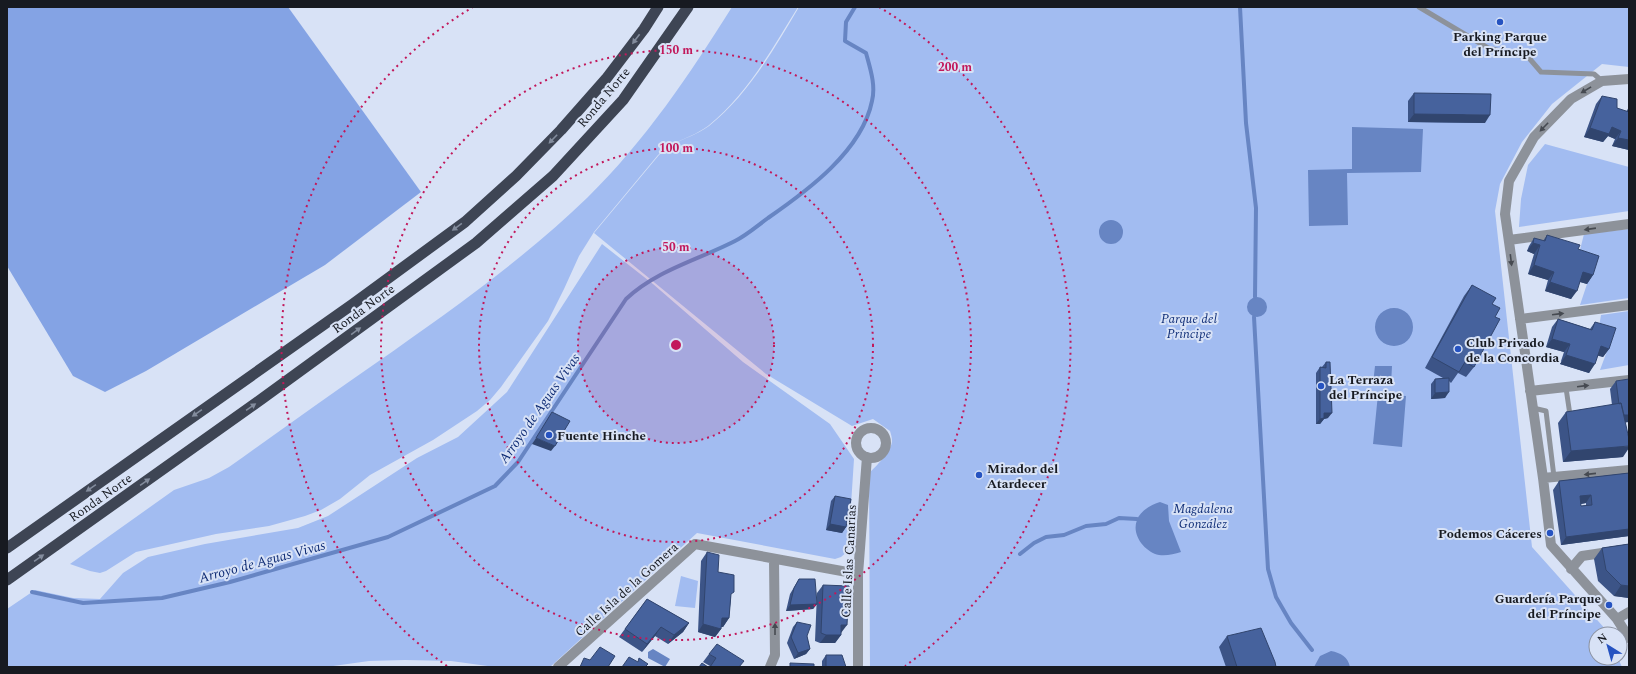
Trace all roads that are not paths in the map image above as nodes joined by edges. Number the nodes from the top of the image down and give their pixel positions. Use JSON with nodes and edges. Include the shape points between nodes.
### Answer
{"nodes":[{"id":1,"x":658,"y":7,"type":"edge"},
{"id":2,"x":688,"y":7,"type":"edge"},
{"id":3,"x":1419,"y":7,"type":"edge"},
{"id":4,"x":1629,"y":79,"type":"edge"},
{"id":5,"x":1602,"y":81,"type":"junction"},
{"id":6,"x":1629,"y":224,"type":"edge"},
{"id":7,"x":1509,"y":240,"type":"junction"},
{"id":8,"x":1629,"y":305,"type":"edge"},
{"id":9,"x":1520,"y":319,"type":"junction"},
{"id":10,"x":1629,"y":380,"type":"edge"},
{"id":11,"x":1566,"y":388,"type":"junction"},
{"id":12,"x":1530,"y":391,"type":"junction"},
{"id":13,"x":1577,"y":414,"type":"edge"},
{"id":14,"x":867,"y":457,"type":"dead end"},
{"id":15,"x":1629,"y":470,"type":"edge"},
{"id":16,"x":1549,"y":478,"type":"junction"},
{"id":17,"x":7,"y":548,"type":"edge"},
{"id":18,"x":1629,"y":549,"type":"edge"},
{"id":19,"x":774,"y":560,"type":"junction"},
{"id":20,"x":1571,"y":568,"type":"junction"},
{"id":21,"x":858,"y":574,"type":"junction"},
{"id":22,"x":7,"y":580,"type":"edge"},
{"id":23,"x":1629,"y":612,"type":"edge"},
{"id":24,"x":1617,"y":619,"type":"junction"},
{"id":25,"x":1629,"y":638,"type":"edge"},
{"id":26,"x":558,"y":667,"type":"edge"},
{"id":27,"x":770,"y":667,"type":"edge"},
{"id":28,"x":858,"y":667,"type":"edge"}],
"edges":[{"from":1,"to":17,"type":"highway","name":"Ronda Norte","one_way":true,"via":[[606,79],[516,176],[465,222]]},
{"from":22,"to":2,"type":"highway","name":"Ronda Norte","one_way":true,"via":[[263,398],[476,242],[553,176],[623,100]]},
{"from":3,"to":5,"type":"lane","via":[[1488,48],[1529,58],[1541,72],[1594,74]]},
{"from":4,"to":5,"type":"street"},
{"from":5,"to":7,"type":"street","one_way":true,"via":[[1571,99],[1534,137],[1509,181],[1505,214]]},
{"from":6,"to":7,"type":"street","one_way":true},
{"from":7,"to":9,"type":"street","one_way":true},
{"from":9,"to":8,"type":"street","one_way":true},
{"from":9,"to":12,"type":"street"},
{"from":11,"to":10,"type":"street","one_way":true},
{"from":11,"to":12,"type":"street"},
{"from":11,"to":13,"type":"lane","via":[[1570,415]]},
{"from":12,"to":16,"type":"street"},
{"from":14,"to":21,"type":"street","name":"Calle Islas Canarias"},
{"from":15,"to":16,"type":"street","one_way":true},
{"from":16,"to":20,"type":"street","via":[[1551,545]]},
{"from":18,"to":20,"type":"street","via":[[1582,556]]},
{"from":19,"to":21,"type":"street","name":"Calle Isla de la Gomera"},
{"from":19,"to":26,"type":"street","name":"Calle Isla de la Gomera","via":[[695,544]]},
{"from":27,"to":19,"type":"street","one_way":true,"via":[[775,655]]},
{"from":20,"to":24,"type":"street"},
{"from":21,"to":28,"type":"street","name":"Calle Islas Canarias"},
{"from":23,"to":24,"type":"street"},
{"from":24,"to":25,"type":"street"}]}
